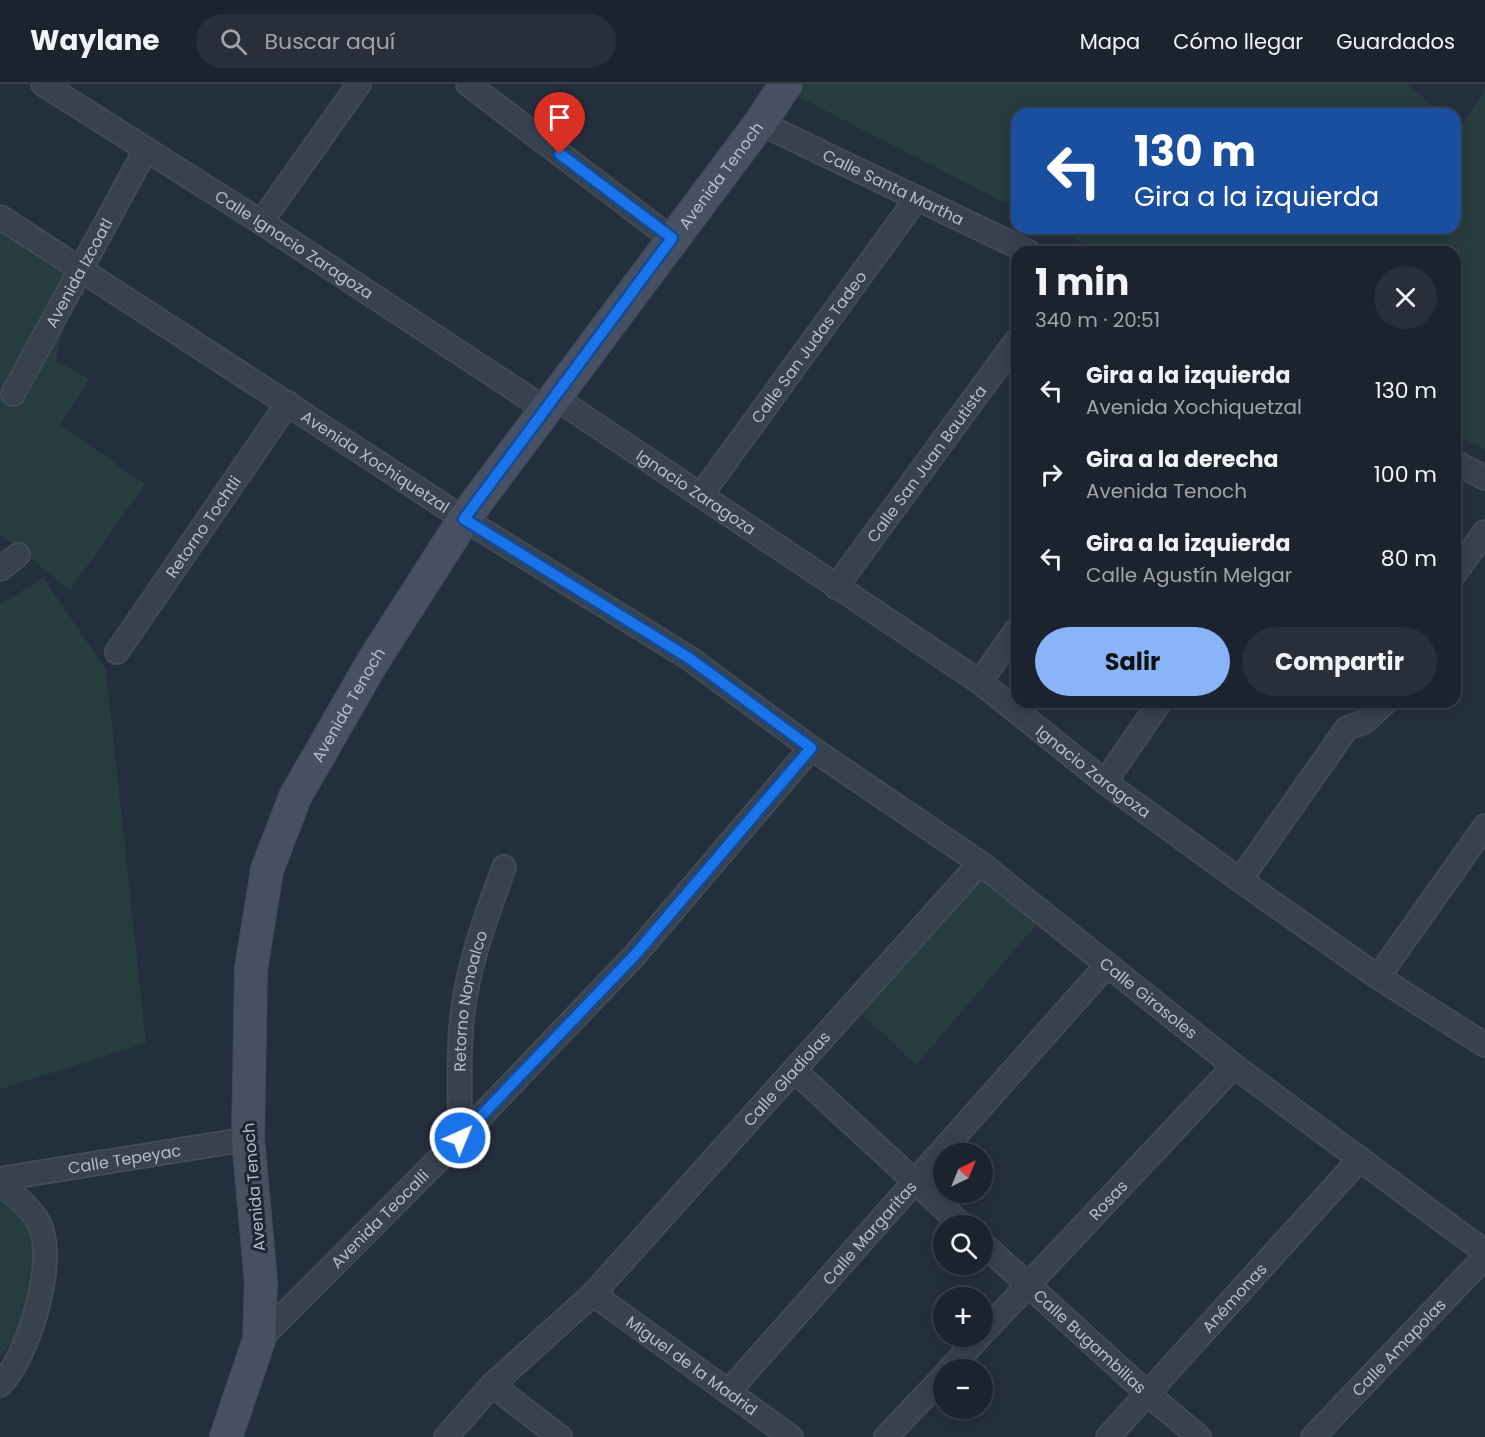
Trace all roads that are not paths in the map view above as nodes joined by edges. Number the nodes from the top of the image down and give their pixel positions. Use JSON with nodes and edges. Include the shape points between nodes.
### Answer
{"nodes":[{"id":1,"x":43,"y":84,"type":"edge"},
{"id":2,"x":359,"y":84,"type":"edge"},
{"id":3,"x":468,"y":84,"type":"edge"},
{"id":4,"x":786,"y":84,"type":"edge"},
{"id":5,"x":760,"y":123,"type":"junction"},
{"id":6,"x":144,"y":151,"type":"junction"},
{"id":7,"x":917,"y":198,"type":"junction"},
{"id":8,"x":0,"y":217,"type":"edge"},
{"id":9,"x":261,"y":222,"type":"junction"},
{"id":10,"x":672,"y":238,"type":"junction"},
{"id":11,"x":1017,"y":246,"type":"edge"},
{"id":12,"x":81,"y":268,"type":"junction"},
{"id":13,"x":1011,"y":347,"type":"edge"},
{"id":14,"x":13,"y":394,"type":"dead end"},
{"id":15,"x":288,"y":403,"type":"junction"},
{"id":16,"x":549,"y":403,"type":"junction"},
{"id":17,"x":1461,"y":465,"type":"edge"},
{"id":18,"x":1485,"y":478,"type":"edge"},
{"id":19,"x":700,"y":495,"type":"junction"},
{"id":20,"x":464,"y":519,"type":"junction"},
{"id":21,"x":1485,"y":532,"type":"edge"},
{"id":22,"x":1461,"y":565,"type":"edge"},
{"id":23,"x":836,"y":587,"type":"junction"},
{"id":24,"x":1011,"y":637,"type":"edge"},
{"id":25,"x":117,"y":652,"type":"dead end"},
{"id":26,"x":980,"y":682,"type":"junction"},
{"id":27,"x":1011,"y":707,"type":"edge"},
{"id":28,"x":1012,"y":708,"type":"edge"},
{"id":29,"x":1156,"y":708,"type":"edge"},
{"id":30,"x":1379,"y":708,"type":"edge"},
{"id":31,"x":811,"y":748,"type":"junction"},
{"id":32,"x":1105,"y":782,"type":"junction"},
{"id":33,"x":1485,"y":826,"type":"edge"},
{"id":34,"x":980,"y":863,"type":"junction"},
{"id":35,"x":504,"y":867,"type":"dead end"},
{"id":36,"x":1240,"y":880,"type":"junction"},
{"id":37,"x":1107,"y":965,"type":"junction"},
{"id":38,"x":1378,"y":978,"type":"junction"},
{"id":39,"x":1485,"y":1045,"type":"edge"},
{"id":40,"x":1234,"y":1066,"type":"junction"},
{"id":41,"x":795,"y":1071,"type":"junction"},
{"id":42,"x":460,"y":1138,"type":"junction"},
{"id":43,"x":248,"y":1139,"type":"junction"},
{"id":44,"x":1360,"y":1159,"type":"junction"},
{"id":45,"x":914,"y":1180,"type":"junction"},
{"id":46,"x":0,"y":1181,"type":"edge"},
{"id":47,"x":951,"y":1215,"type":"edge"},
{"id":48,"x":1485,"y":1252,"type":"edge"},
{"id":49,"x":993,"y":1253,"type":"edge"},
{"id":50,"x":1485,"y":1257,"type":"edge"},
{"id":51,"x":1028,"y":1285,"type":"junction"},
{"id":52,"x":593,"y":1294,"type":"junction"},
{"id":53,"x":993,"y":1322,"type":"edge"},
{"id":54,"x":259,"y":1340,"type":"junction"},
{"id":55,"x":970,"y":1347,"type":"edge"},
{"id":56,"x":959,"y":1359,"type":"edge"},
{"id":57,"x":0,"y":1385,"type":"edge"},
{"id":58,"x":492,"y":1385,"type":"junction"},
{"id":59,"x":933,"y":1388,"type":"edge"},
{"id":60,"x":728,"y":1392,"type":"junction"},
{"id":61,"x":1148,"y":1394,"type":"junction"},
{"id":62,"x":226,"y":1437,"type":"edge"},
{"id":63,"x":446,"y":1437,"type":"edge"},
{"id":64,"x":560,"y":1437,"type":"edge"},
{"id":65,"x":791,"y":1437,"type":"edge"},
{"id":66,"x":886,"y":1437,"type":"edge"},
{"id":67,"x":1108,"y":1437,"type":"edge"},
{"id":68,"x":1199,"y":1437,"type":"edge"},
{"id":69,"x":1313,"y":1437,"type":"edge"}],
"edges":[{"from":1,"to":6,"type":"street","name":"Calle Ignacio Zaragoza"},
{"from":2,"to":9,"type":"street"},
{"from":3,"to":10,"type":"street"},
{"from":4,"to":5,"type":"street","name":"Avenida Tenoch"},
{"from":5,"to":7,"type":"street","name":"Calle Santa Martha"},
{"from":5,"to":10,"type":"street","name":"Avenida Tenoch"},
{"from":6,"to":9,"type":"street","name":"Calle Ignacio Zaragoza"},
{"from":6,"to":12,"type":"street","name":"Avenida Izcoatl"},
{"from":7,"to":11,"type":"street","name":"Calle Santa Martha"},
{"from":7,"to":19,"type":"street","name":"Calle San Judas Tadeo"},
{"from":8,"to":12,"type":"street","name":"Avenida Xochiquetzal"},
{"from":9,"to":16,"type":"street","name":"Calle Ignacio Zaragoza"},
{"from":10,"to":16,"type":"street","name":"Avenida Tenoch"},
{"from":12,"to":14,"type":"street","name":"Avenida Izcoatl"},
{"from":12,"to":15,"type":"street","name":"Avenida Xochiquetzal"},
{"from":13,"to":23,"type":"street","name":"Calle San Juan Bautista"},
{"from":15,"to":20,"type":"street","name":"Avenida Xochiquetzal"},
{"from":15,"to":25,"type":"street","name":"Retorno Tochtli"},
{"from":16,"to":19,"type":"street","name":"Ignacio Zaragoza"},
{"from":16,"to":20,"type":"street","name":"Avenida Tenoch"},
{"from":17,"to":18,"type":"street"},
{"from":19,"to":23,"type":"street","name":"Ignacio Zaragoza"},
{"from":20,"to":31,"type":"street","name":"Avenida Xochiquetzal","via":[[689,658]]},
{"from":20,"to":43,"type":"street","name":"Avenida Tenoch","via":[[372,663],[295,797],[267,870],[251,969]]},
{"from":21,"to":22,"type":"street"},
{"from":23,"to":26,"type":"street","name":"Ignacio Zaragoza"},
{"from":24,"to":26,"type":"street"},
{"from":26,"to":27,"type":"street","name":"Ignacio Zaragoza"},
{"from":28,"to":32,"type":"street","name":"Ignacio Zaragoza"},
{"from":29,"to":32,"type":"street"},
{"from":30,"to":36,"type":"street","via":[[1364,722],[1347,728]]},
{"from":31,"to":34,"type":"street","name":"Calle Girasoles"},
{"from":31,"to":42,"type":"street","name":"Avenida Teocalli","via":[[634,956]]},
{"from":32,"to":36,"type":"street","name":"Ignacio Zaragoza"},
{"from":33,"to":38,"type":"street"},
{"from":34,"to":37,"type":"street","name":"Calle Girasoles"},
{"from":34,"to":41,"type":"street","name":"Calle Gladiolas"},
{"from":35,"to":42,"type":"street","name":"Retorno Nonoalco","via":[[465,992]]},
{"from":36,"to":38,"type":"street","name":"Ignacio Zaragoza"},
{"from":37,"to":40,"type":"street","name":"Calle Girasoles"},
{"from":37,"to":45,"type":"street","name":"Calle Margaritas"},
{"from":38,"to":39,"type":"street","name":"Ignacio Zaragoza"},
{"from":40,"to":44,"type":"street","name":"Calle Girasoles"},
{"from":40,"to":51,"type":"street","name":"Rosas"},
{"from":41,"to":45,"type":"street"},
{"from":41,"to":52,"type":"street","name":"Calle Gladiolas"},
{"from":42,"to":54,"type":"street","name":"Avenida Teocalli"},
{"from":43,"to":46,"type":"street","name":"Calle Tepeyac"},
{"from":43,"to":54,"type":"street","name":"Avenida Tenoch","via":[[261,1282]]},
{"from":44,"to":48,"type":"street","name":"Calle Girasoles"},
{"from":44,"to":61,"type":"street","name":"Anémonas"},
{"from":45,"to":47,"type":"street"},
{"from":45,"to":60,"type":"street","name":"Calle Margaritas"},
{"from":46,"to":57,"type":"street","name":"Calle Tepeyac","via":[[39,1224],[45,1256],[29,1334],[7,1379]]},
{"from":49,"to":51,"type":"street","name":"Calle Bugambilias"},
{"from":50,"to":69,"type":"street","name":"Calle Amapolas"},
{"from":51,"to":53,"type":"street","name":"Rosas"},
{"from":51,"to":61,"type":"street","name":"Calle Bugambilias"},
{"from":52,"to":58,"type":"street","name":"Calle Gladiolas"},
{"from":52,"to":60,"type":"street","name":"Miguel de la Madrid"},
{"from":54,"to":62,"type":"street","name":"Avenida Tenoch"},
{"from":55,"to":56,"type":"street","name":"Rosas"},
{"from":58,"to":63,"type":"street","name":"Calle Gladiolas"},
{"from":58,"to":64,"type":"street"},
{"from":59,"to":66,"type":"street"},
{"from":60,"to":65,"type":"street","name":"Miguel de la Madrid"},
{"from":61,"to":67,"type":"street","name":"Anémonas"},
{"from":61,"to":68,"type":"street","name":"Calle Bugambilias"}]}
